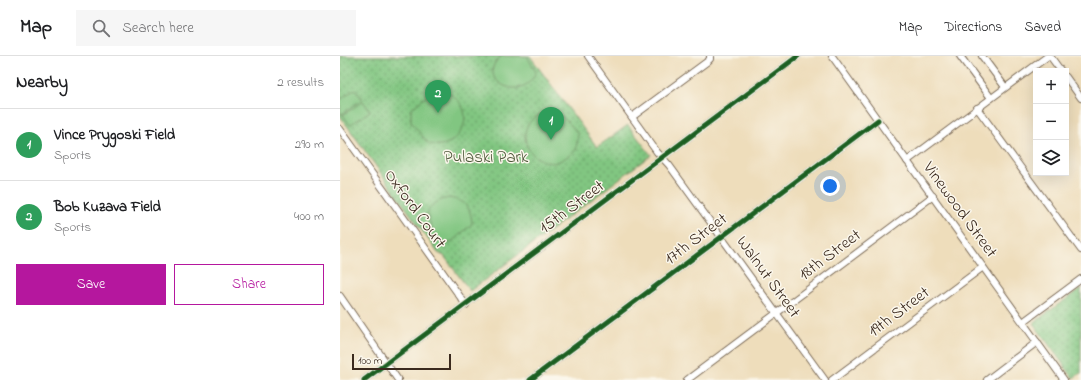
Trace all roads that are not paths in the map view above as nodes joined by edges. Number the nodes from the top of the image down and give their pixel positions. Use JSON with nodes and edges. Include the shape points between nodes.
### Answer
{"nodes":[{"id":1,"x":588,"y":56,"type":"edge"},
{"id":2,"x":710,"y":56,"type":"edge"},
{"id":3,"x":798,"y":56,"type":"edge"},
{"id":4,"x":832,"y":56,"type":"edge"},
{"id":5,"x":960,"y":56,"type":"edge"},
{"id":6,"x":982,"y":56,"type":"edge"},
{"id":7,"x":1049,"y":56,"type":"edge"},
{"id":8,"x":1059,"y":68,"type":"edge"},
{"id":9,"x":1069,"y":81,"type":"edge"},
{"id":10,"x":1005,"y":87,"type":"junction"},
{"id":11,"x":991,"y":98,"type":"junction"},
{"id":12,"x":1081,"y":98,"type":"edge"},
{"id":13,"x":977,"y":108,"type":"junction"},
{"id":14,"x":632,"y":117,"type":"junction"},
{"id":15,"x":878,"y":120,"type":"junction"},
{"id":16,"x":340,"y":129,"type":"edge"},
{"id":17,"x":662,"y":157,"type":"junction"},
{"id":18,"x":907,"y":161,"type":"junction"},
{"id":19,"x":933,"y":196,"type":"junction"},
{"id":20,"x":722,"y":237,"type":"junction"},
{"id":21,"x":1081,"y":250,"type":"edge"},
{"id":22,"x":983,"y":267,"type":"junction"},
{"id":23,"x":1081,"y":279,"type":"edge"},
{"id":24,"x":340,"y":296,"type":"edge"},
{"id":25,"x":466,"y":305,"type":"junction"},
{"id":26,"x":777,"y":313,"type":"junction"},
{"id":27,"x":1023,"y":322,"type":"junction"},
{"id":28,"x":1037,"y":342,"type":"junction"},
{"id":29,"x":386,"y":364,"type":"junction"},
{"id":30,"x":364,"y":380,"type":"edge"},
{"id":31,"x":398,"y":380,"type":"edge"},
{"id":32,"x":530,"y":380,"type":"edge"},
{"id":33,"x":687,"y":380,"type":"edge"},
{"id":34,"x":825,"y":380,"type":"edge"},
{"id":35,"x":832,"y":380,"type":"edge"},
{"id":36,"x":987,"y":380,"type":"edge"},
{"id":37,"x":1064,"y":380,"type":"edge"}],
"edges":[{"from":1,"to":14,"type":"street","name":"Walnut Street"},
{"from":2,"to":14,"type":"street","via":[[708,61]]},
{"from":3,"to":17,"type":"street","name":"15th Street"},
{"from":4,"to":15,"type":"street","name":"Vinewood Street"},
{"from":5,"to":11,"type":"street"},
{"from":6,"to":10,"type":"street"},
{"from":7,"to":8,"type":"street"},
{"from":7,"to":10,"type":"street"},
{"from":9,"to":12,"type":"street"},
{"from":10,"to":11,"type":"street"},
{"from":11,"to":13,"type":"street"},
{"from":13,"to":18,"type":"street"},
{"from":13,"to":21,"type":"street"},
{"from":14,"to":17,"type":"street","name":"Walnut Street"},
{"from":15,"to":18,"type":"street","name":"Vinewood Street"},
{"from":15,"to":20,"type":"street","name":"17th Street"},
{"from":16,"to":25,"type":"street","name":"Oxford Court"},
{"from":17,"to":20,"type":"street","name":"Walnut Street"},
{"from":17,"to":25,"type":"street","name":"15th Street"},
{"from":18,"to":19,"type":"street","name":"Vinewood Street"},
{"from":19,"to":22,"type":"street","name":"Vinewood Street"},
{"from":19,"to":26,"type":"street","name":"18th Street"},
{"from":20,"to":26,"type":"street","name":"Walnut Street"},
{"from":20,"to":32,"type":"street","name":"17th Street"},
{"from":22,"to":27,"type":"street","name":"Vinewood Street"},
{"from":22,"to":35,"type":"street","name":"19th Street"},
{"from":23,"to":27,"type":"street"},
{"from":24,"to":29,"type":"street"},
{"from":25,"to":29,"type":"street","name":"15th Street"},
{"from":26,"to":33,"type":"street","name":"18th Street"},
{"from":26,"to":34,"type":"street","name":"Walnut Street"},
{"from":27,"to":28,"type":"street","name":"Vinewood Street"},
{"from":28,"to":36,"type":"street"},
{"from":28,"to":37,"type":"street","name":"Vinewood Street"},
{"from":29,"to":30,"type":"street","name":"15th Street"},
{"from":29,"to":31,"type":"street"}]}
